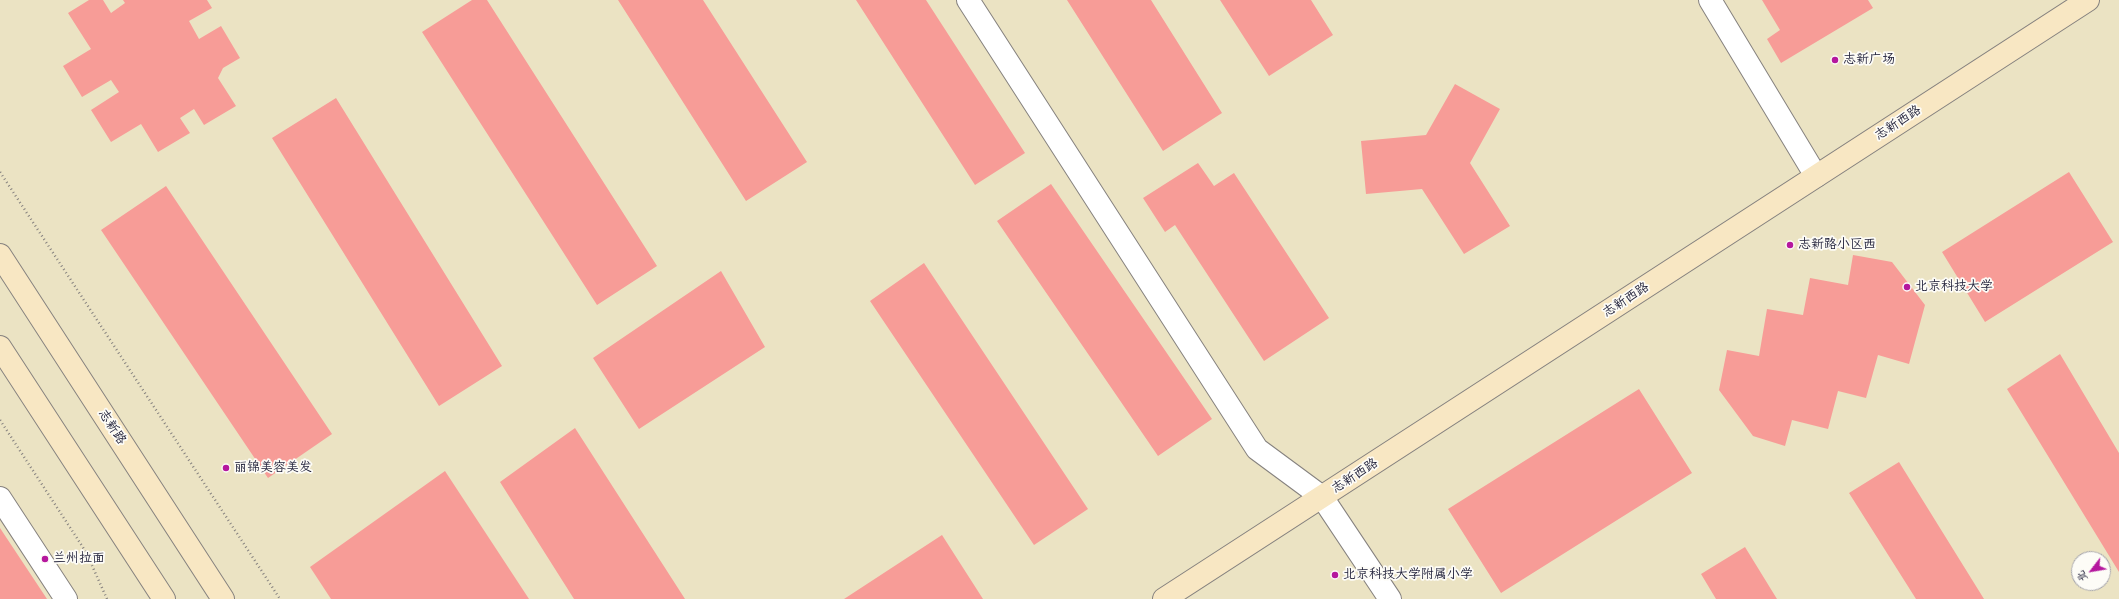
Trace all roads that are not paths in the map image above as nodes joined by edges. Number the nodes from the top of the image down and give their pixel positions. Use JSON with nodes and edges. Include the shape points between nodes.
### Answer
{"nodes":[{"id":1,"x":968,"y":0,"type":"edge"},
{"id":2,"x":1710,"y":0,"type":"edge"},
{"id":3,"x":2088,"y":0,"type":"edge"},
{"id":4,"x":1816,"y":176,"type":"junction"},
{"id":5,"x":0,"y":255,"type":"edge"},
{"id":6,"x":0,"y":347,"type":"edge"},
{"id":7,"x":1322,"y":497,"type":"junction"},
{"id":8,"x":0,"y":498,"type":"edge"},
{"id":9,"x":66,"y":599,"type":"edge"},
{"id":10,"x":164,"y":599,"type":"edge"},
{"id":11,"x":223,"y":599,"type":"edge"},
{"id":12,"x":1164,"y":599,"type":"edge"},
{"id":13,"x":1390,"y":599,"type":"edge"}],
"edges":[{"from":1,"to":7,"type":"street","via":[[1257,449]]},
{"from":2,"to":4,"type":"street"},
{"from":3,"to":4,"type":"street","name":"志新西路"},
{"from":4,"to":7,"type":"street","name":"志新西路"},
{"from":5,"to":11,"type":"street","name":"志新路"},
{"from":6,"to":10,"type":"street"},
{"from":7,"to":12,"type":"street","name":"志新西路"},
{"from":7,"to":13,"type":"street"},
{"from":8,"to":9,"type":"street"}]}
